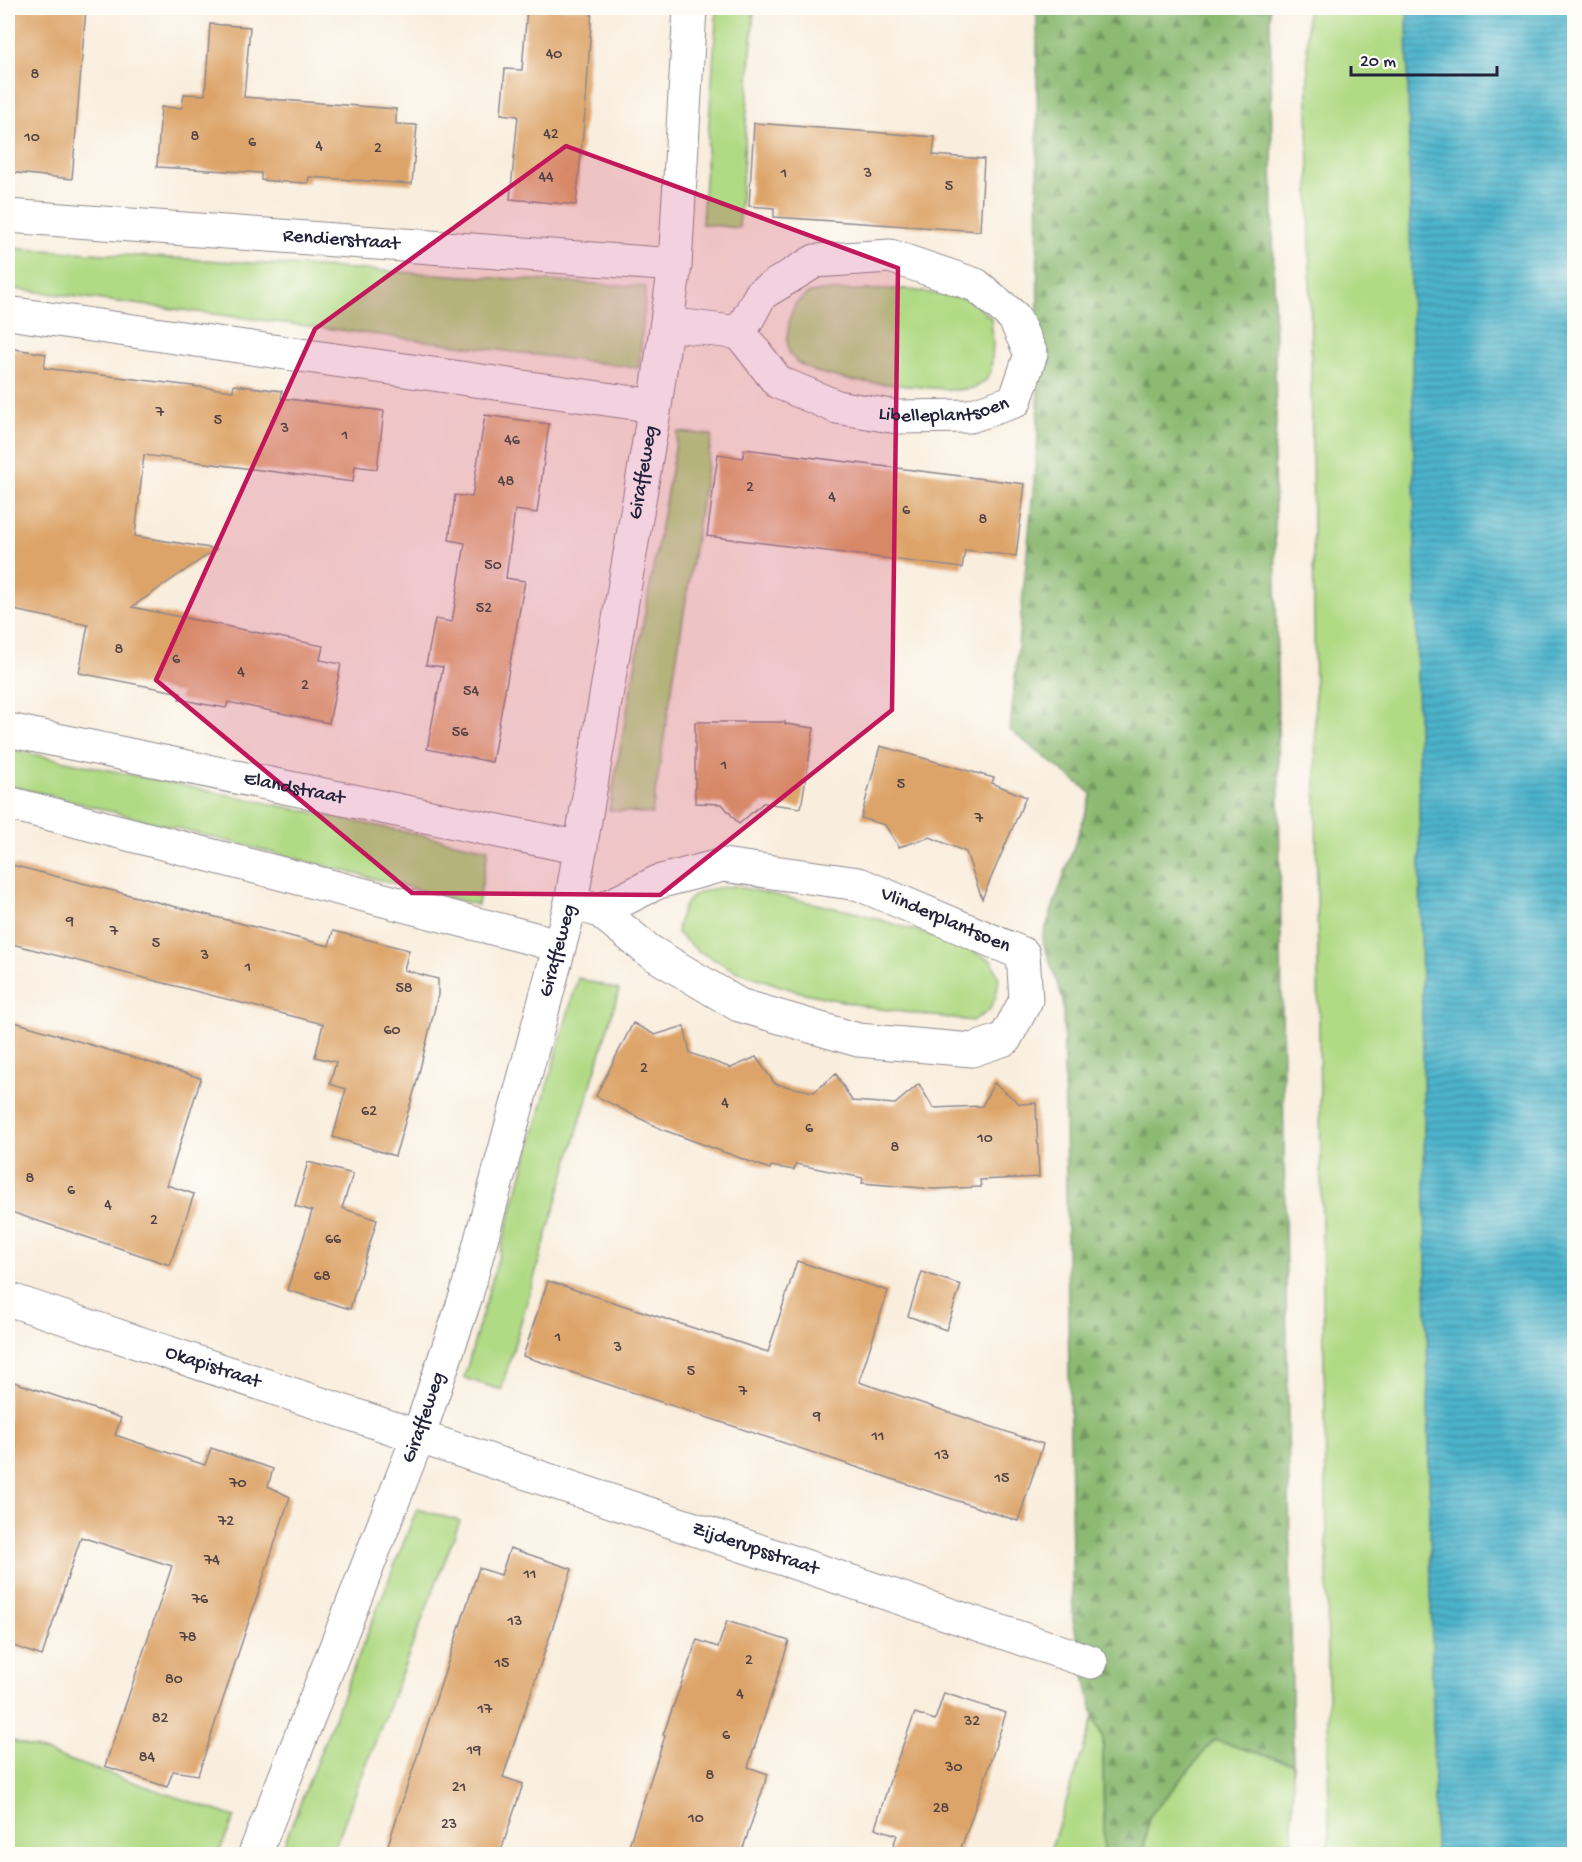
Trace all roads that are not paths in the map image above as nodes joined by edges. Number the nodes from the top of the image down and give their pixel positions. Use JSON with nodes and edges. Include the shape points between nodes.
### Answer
{"nodes":[{"id":1,"x":690,"y":8,"type":"edge"},
{"id":2,"x":8,"y":216,"type":"edge"},
{"id":3,"x":675,"y":265,"type":"junction"},
{"id":4,"x":8,"y":313,"type":"edge"},
{"id":5,"x":667,"y":324,"type":"junction"},
{"id":6,"x":740,"y":333,"type":"junction"},
{"id":7,"x":655,"y":406,"type":"junction"},
{"id":8,"x":8,"y":730,"type":"edge"},
{"id":9,"x":8,"y":803,"type":"edge"},
{"id":10,"x":581,"y":848,"type":"junction"},
{"id":11,"x":585,"y":907,"type":"junction"},
{"id":12,"x":558,"y":945,"type":"junction"},
{"id":13,"x":8,"y":1299,"type":"edge"},
{"id":14,"x":418,"y":1437,"type":"junction"},
{"id":15,"x":1091,"y":1662,"type":"dead end"},
{"id":16,"x":255,"y":1854,"type":"edge"}],
"edges":[{"from":1,"to":3,"type":"street","name":"Giraffeweg"},
{"from":2,"to":3,"type":"street","name":"Rendierstraat"},
{"from":3,"to":5,"type":"street","name":"Giraffeweg"},
{"from":4,"to":7,"type":"street"},
{"from":5,"to":6,"type":"street"},
{"from":5,"to":7,"type":"street","name":"Giraffeweg"},
{"from":6,"to":6,"type":"street","name":"Libelleplantsoen","via":[[761,294],[815,261],[890,256],[976,285],[1014,316],[1031,354],[1015,401],[970,416],[897,417],[837,408],[778,381]]},
{"from":7,"to":10,"type":"street","name":"Giraffeweg"},
{"from":8,"to":10,"type":"street","name":"Elandstraat"},
{"from":9,"to":12,"type":"street"},
{"from":10,"to":11,"type":"street","name":"Giraffeweg"},
{"from":11,"to":11,"type":"street","name":"Vlinderplantsoen","via":[[723,865],[859,884],[1023,954],[1026,1000],[1005,1039],[972,1050],[858,1040],[740,1005]]},
{"from":11,"to":12,"type":"street","name":"Giraffeweg"},
{"from":12,"to":14,"type":"street","name":"Giraffeweg","via":[[466,1296]]},
{"from":13,"to":14,"type":"street","name":"Okapistraat"},
{"from":14,"to":15,"type":"street","name":"Zijderupsstraat"},
{"from":14,"to":16,"type":"street","name":"Giraffeweg"}]}
